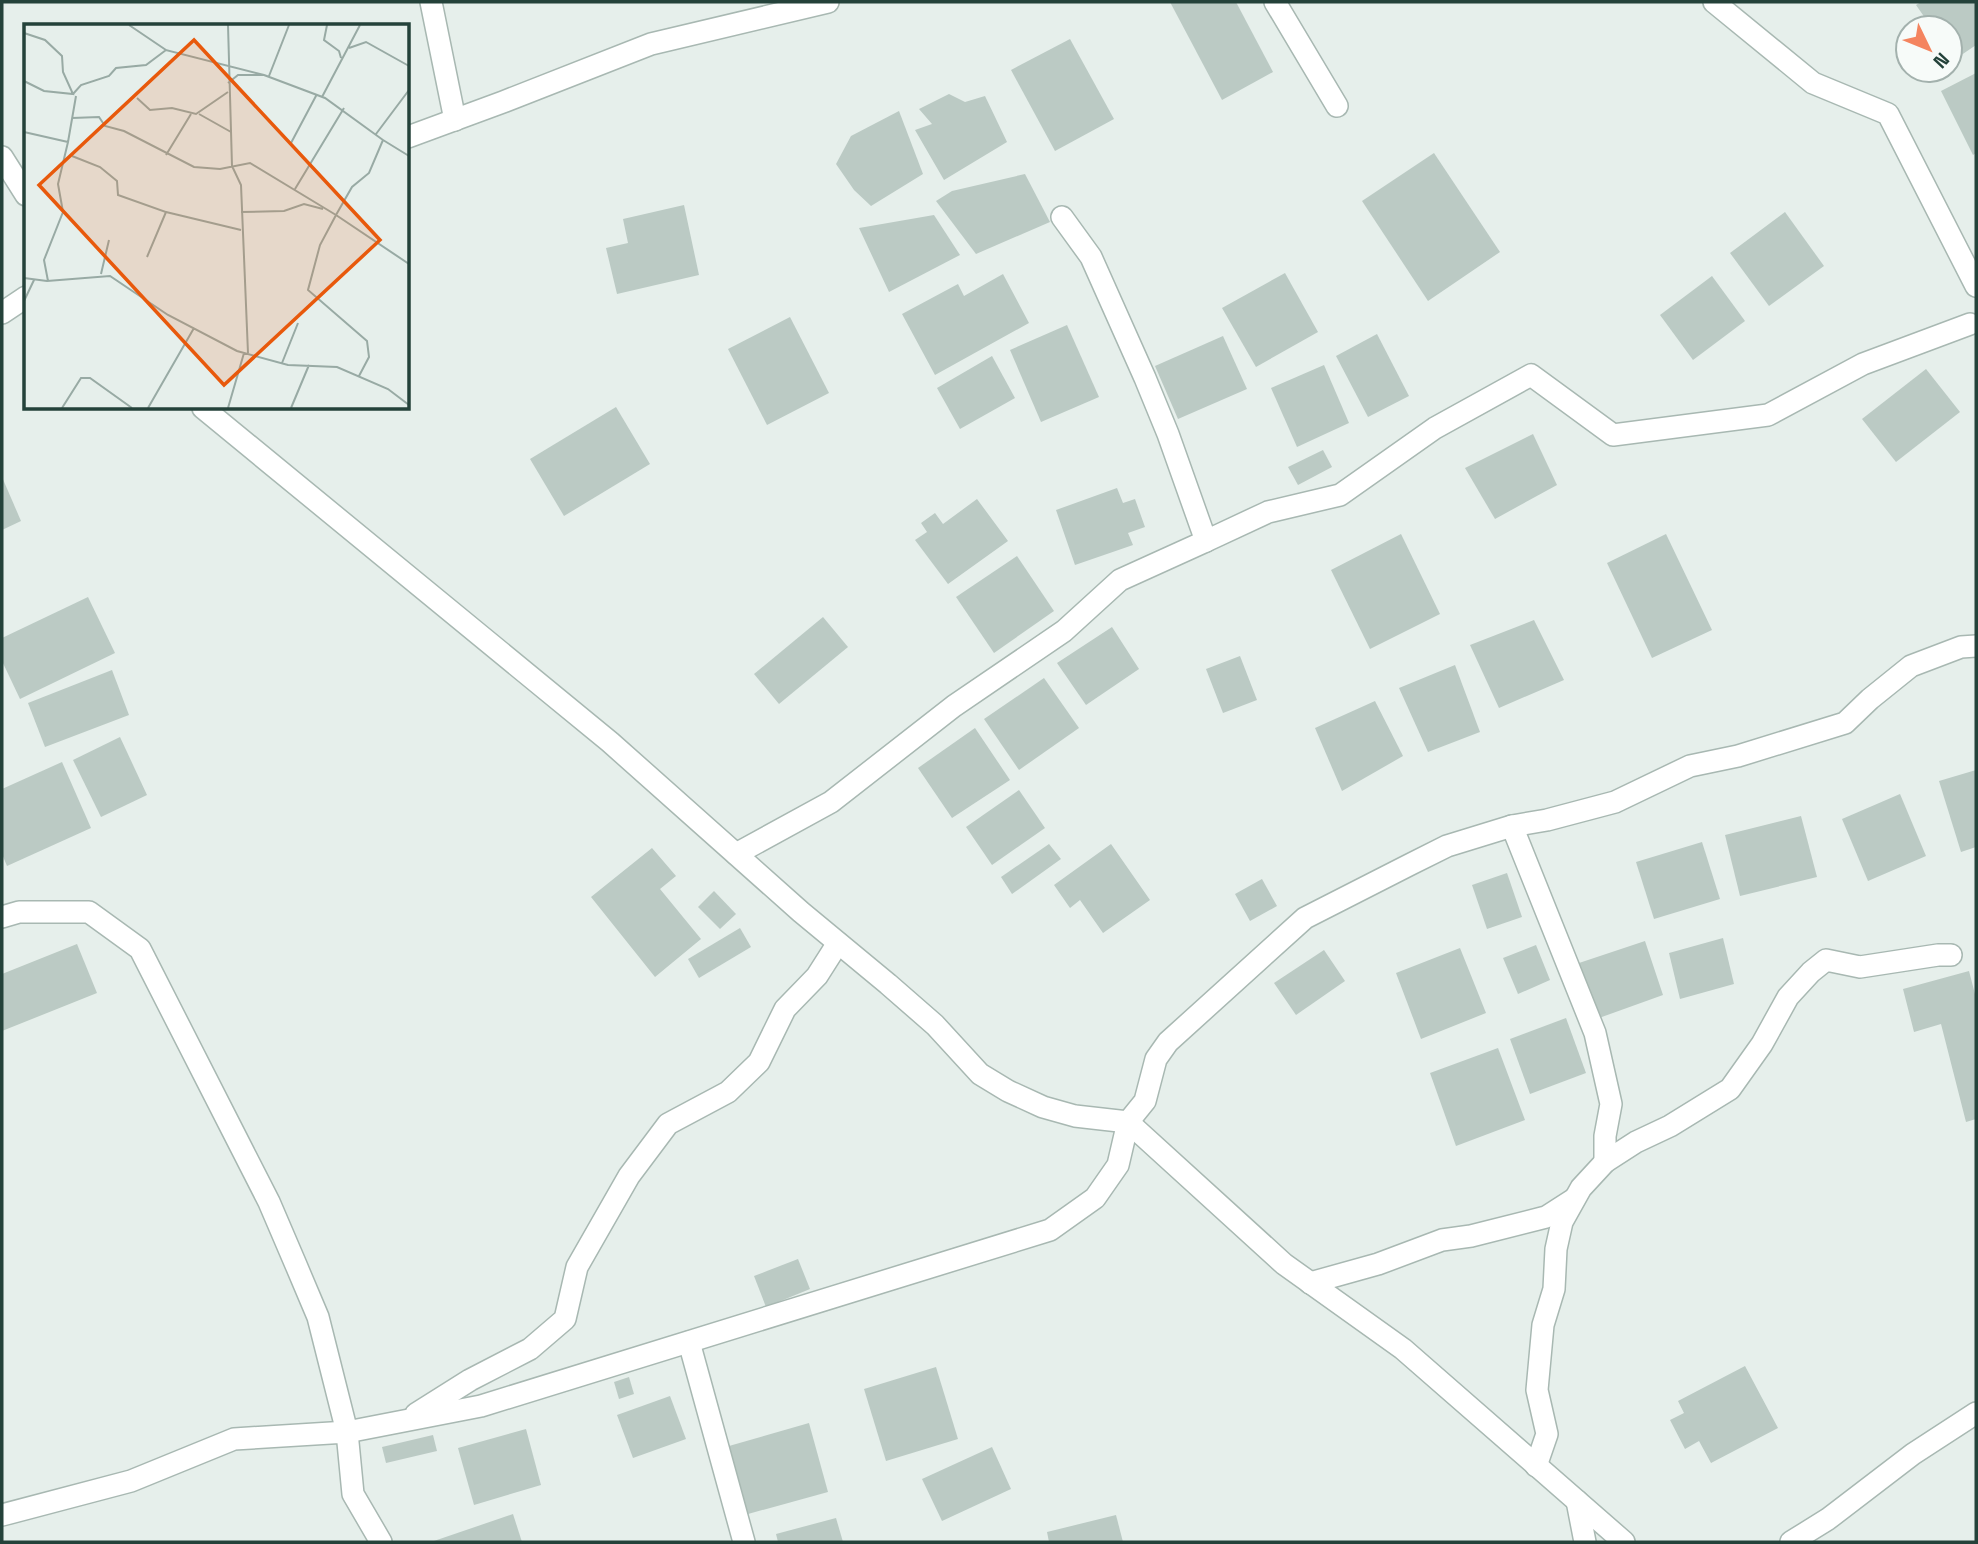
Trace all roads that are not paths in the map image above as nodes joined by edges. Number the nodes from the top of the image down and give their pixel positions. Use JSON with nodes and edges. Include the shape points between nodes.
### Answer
{"nodes":[{"id":1,"x":431,"y":2,"type":"edge"},
{"id":2,"x":828,"y":2,"type":"edge"},
{"id":3,"x":1275,"y":2,"type":"edge"},
{"id":4,"x":1714,"y":2,"type":"edge"},
{"id":5,"x":1338,"y":106,"type":"dead end"},
{"id":6,"x":455,"y":120,"type":"junction"},
{"id":7,"x":410,"y":136,"type":"edge"},
{"id":8,"x":2,"y":157,"type":"edge"},
{"id":9,"x":24,"y":192,"type":"edge"},
{"id":10,"x":1062,"y":217,"type":"dead end"},
{"id":11,"x":1976,"y":286,"type":"edge"},
{"id":12,"x":24,"y":298,"type":"edge"},
{"id":13,"x":2,"y":313,"type":"edge"},
{"id":14,"x":1970,"y":324,"type":"dead end"},
{"id":15,"x":205,"y":410,"type":"edge"},
{"id":16,"x":1206,"y":541,"type":"junction"},
{"id":17,"x":1976,"y":646,"type":"edge"},
{"id":18,"x":1512,"y":826,"type":"junction"},
{"id":19,"x":736,"y":854,"type":"junction"},
{"id":20,"x":2,"y":917,"type":"edge"},
{"id":21,"x":838,"y":943,"type":"junction"},
{"id":22,"x":1951,"y":955,"type":"dead end"},
{"id":23,"x":1128,"y":1122,"type":"junction"},
{"id":24,"x":1605,"y":1162,"type":"junction"},
{"id":25,"x":1576,"y":1198,"type":"junction"},
{"id":26,"x":1310,"y":1283,"type":"junction"},
{"id":27,"x":689,"y":1342,"type":"junction"},
{"id":28,"x":1976,"y":1413,"type":"edge"},
{"id":29,"x":406,"y":1421,"type":"junction"},
{"id":30,"x":347,"y":1432,"type":"junction"},
{"id":31,"x":1536,"y":1466,"type":"junction"},
{"id":32,"x":1577,"y":1501,"type":"junction"},
{"id":33,"x":2,"y":1515,"type":"edge"},
{"id":34,"x":381,"y":1542,"type":"edge"},
{"id":35,"x":744,"y":1542,"type":"edge"},
{"id":36,"x":1585,"y":1542,"type":"edge"},
{"id":37,"x":1624,"y":1542,"type":"edge"},
{"id":38,"x":1791,"y":1542,"type":"edge"}],
"edges":[{"from":1,"to":6,"type":"street"},
{"from":2,"to":6,"type":"street","via":[[651,44]]},
{"from":3,"to":5,"type":"street"},
{"from":4,"to":11,"type":"street","via":[[1812,82],[1888,114]]},
{"from":6,"to":7,"type":"street"},
{"from":8,"to":9,"type":"street"},
{"from":10,"to":16,"type":"street","via":[[1091,257],[1145,378]]},
{"from":12,"to":13,"type":"street"},
{"from":14,"to":16,"type":"street","via":[[1863,364],[1768,415],[1613,435],[1531,375],[1435,428],[1340,495],[1268,512]]},
{"from":15,"to":19,"type":"street","via":[[610,742]]},
{"from":16,"to":19,"type":"street","via":[[1119,580],[1064,631],[954,706],[831,802]]},
{"from":17,"to":18,"type":"street","via":[[1911,666],[1845,723],[1690,766],[1615,802]]},
{"from":18,"to":23,"type":"street","via":[[1447,846],[1305,918],[1168,1042],[1156,1059],[1145,1101]]},
{"from":18,"to":24,"type":"street","via":[[1595,1033],[1611,1104]]},
{"from":19,"to":21,"type":"street"},
{"from":20,"to":30,"type":"street","via":[[19,912],[89,912],[140,949],[269,1202],[314,1307]]},
{"from":21,"to":23,"type":"street","via":[[935,1026],[980,1074],[1043,1107]]},
{"from":21,"to":29,"type":"street","via":[[817,976],[785,1009],[759,1062],[728,1091],[668,1124],[629,1176],[577,1268],[565,1319],[530,1349]]},
{"from":22,"to":24,"type":"street","via":[[1860,967],[1826,960],[1787,997],[1762,1044],[1730,1089]]},
{"from":23,"to":26,"type":"street"},
{"from":23,"to":27,"type":"street","via":[[1118,1165],[1095,1198],[1050,1230]]},
{"from":24,"to":25,"type":"street"},
{"from":25,"to":26,"type":"street","via":[[1546,1216],[1442,1240]]},
{"from":25,"to":31,"type":"street","via":[[1560,1231],[1555,1289],[1543,1325],[1537,1390],[1547,1434]]},
{"from":26,"to":31,"type":"street","via":[[1403,1349]]},
{"from":27,"to":29,"type":"street","via":[[481,1406]]},
{"from":27,"to":35,"type":"street"},
{"from":28,"to":38,"type":"street"},
{"from":29,"to":30,"type":"street"},
{"from":30,"to":33,"type":"street","via":[[234,1439],[131,1480]]},
{"from":30,"to":34,"type":"street","via":[[353,1494]]},
{"from":31,"to":32,"type":"street"},
{"from":32,"to":36,"type":"street"},
{"from":32,"to":37,"type":"street"}]}
